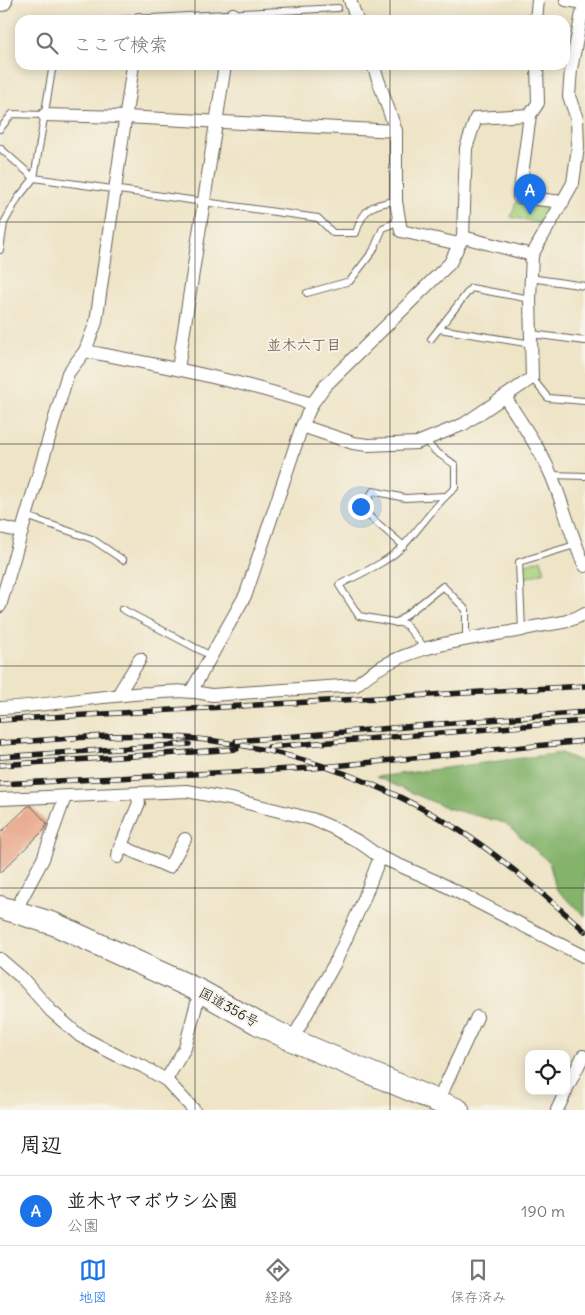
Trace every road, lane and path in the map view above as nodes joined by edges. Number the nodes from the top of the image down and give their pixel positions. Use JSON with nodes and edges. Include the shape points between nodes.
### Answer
{"nodes":[{"id":1,"x":350,"y":0,"type":"edge"},
{"id":2,"x":538,"y":0,"type":"edge"},
{"id":3,"x":566,"y":0,"type":"edge"},
{"id":4,"x":338,"y":8,"type":"dead end"},
{"id":5,"x":256,"y":15,"type":"edge"},
{"id":6,"x":355,"y":15,"type":"edge"},
{"id":7,"x":536,"y":15,"type":"edge"},
{"id":8,"x":52,"y":70,"type":"edge"},
{"id":9,"x":132,"y":70,"type":"edge"},
{"id":10,"x":224,"y":70,"type":"edge"},
{"id":11,"x":375,"y":70,"type":"edge"},
{"id":12,"x":537,"y":70,"type":"edge"},
{"id":13,"x":44,"y":115,"type":"junction"},
{"id":14,"x":530,"y":115,"type":"junction"},
{"id":15,"x":125,"y":117,"type":"junction"},
{"id":16,"x":216,"y":122,"type":"junction"},
{"id":17,"x":0,"y":129,"type":"edge"},
{"id":18,"x":396,"y":130,"type":"junction"},
{"id":19,"x":581,"y":147,"type":"edge"},
{"id":20,"x":0,"y":148,"type":"edge"},
{"id":21,"x":34,"y":178,"type":"junction"},
{"id":22,"x":579,"y":184,"type":"edge"},
{"id":23,"x":114,"y":190,"type":"junction"},
{"id":24,"x":396,"y":201,"type":"junction"},
{"id":25,"x":563,"y":202,"type":"junction"},
{"id":26,"x":203,"y":203,"type":"junction"},
{"id":27,"x":400,"y":221,"type":"junction"},
{"id":28,"x":461,"y":241,"type":"junction"},
{"id":29,"x":0,"y":250,"type":"edge"},
{"id":30,"x":532,"y":255,"type":"junction"},
{"id":31,"x":530,"y":278,"type":"junction"},
{"id":32,"x":585,"y":286,"type":"edge"},
{"id":33,"x":307,"y":293,"type":"dead end"},
{"id":34,"x":530,"y":300,"type":"junction"},
{"id":35,"x":439,"y":329,"type":"junction"},
{"id":36,"x":431,"y":338,"type":"dead end"},
{"id":37,"x":532,"y":339,"type":"junction"},
{"id":38,"x":585,"y":341,"type":"edge"},
{"id":39,"x":85,"y":351,"type":"junction"},
{"id":40,"x":178,"y":369,"type":"junction"},
{"id":41,"x":532,"y":378,"type":"junction"},
{"id":42,"x":505,"y":397,"type":"junction"},
{"id":43,"x":585,"y":401,"type":"edge"},
{"id":44,"x":312,"y":404,"type":"junction"},
{"id":45,"x":302,"y":426,"type":"junction"},
{"id":46,"x":426,"y":440,"type":"junction"},
{"id":47,"x":551,"y":475,"type":"junction"},
{"id":48,"x":585,"y":476,"type":"edge"},
{"id":49,"x":444,"y":496,"type":"junction"},
{"id":50,"x":26,"y":516,"type":"junction"},
{"id":51,"x":0,"y":527,"type":"edge"},
{"id":52,"x":22,"y":532,"type":"junction"},
{"id":53,"x":575,"y":545,"type":"junction"},
{"id":54,"x":404,"y":546,"type":"junction"},
{"id":55,"x":123,"y":560,"type":"dead end"},
{"id":56,"x":585,"y":566,"type":"edge"},
{"id":57,"x":0,"y":606,"type":"edge"},
{"id":58,"x":122,"y":609,"type":"dead end"},
{"id":59,"x":585,"y":613,"type":"edge"},
{"id":60,"x":396,"y":623,"type":"junction"},
{"id":61,"x":522,"y":630,"type":"junction"},
{"id":62,"x":466,"y":640,"type":"junction"},
{"id":63,"x":425,"y":648,"type":"junction"},
{"id":64,"x":211,"y":656,"type":"junction"},
{"id":65,"x":140,"y":659,"type":"dead end"},
{"id":66,"x":192,"y":690,"type":"junction"},
{"id":67,"x":121,"y":694,"type":"junction"},
{"id":68,"x":0,"y":708,"type":"edge"},
{"id":69,"x":138,"y":793,"type":"junction"},
{"id":70,"x":66,"y":797,"type":"junction"},
{"id":71,"x":0,"y":799,"type":"edge"},
{"id":72,"x":185,"y":839,"type":"dead end"},
{"id":73,"x":380,"y":857,"type":"junction"},
{"id":74,"x":8,"y":909,"type":"edge"},
{"id":75,"x":585,"y":957,"type":"edge"},
{"id":76,"x":0,"y":959,"type":"edge"},
{"id":77,"x":200,"y":991,"type":"junction"},
{"id":78,"x":477,"y":1017,"type":"dead end"},
{"id":79,"x":292,"y":1040,"type":"junction"},
{"id":80,"x":582,"y":1056,"type":"dead end"},
{"id":81,"x":166,"y":1080,"type":"junction"},
{"id":82,"x":570,"y":1082,"type":"edge"},
{"id":83,"x":564,"y":1095,"type":"edge"},
{"id":84,"x":448,"y":1106,"type":"edge"},
{"id":85,"x":194,"y":1110,"type":"edge"},
{"id":86,"x":556,"y":1110,"type":"edge"}],
"edges":[{"from":1,"to":6,"type":"street"},
{"from":2,"to":7,"type":"street"},
{"from":3,"to":19,"type":"street","via":[[584,3],[569,96],[577,119]]},
{"from":4,"to":5,"type":"lane"},
{"from":8,"to":13,"type":"lane"},
{"from":9,"to":15,"type":"street"},
{"from":10,"to":16,"type":"street"},
{"from":11,"to":18,"type":"street"},
{"from":12,"to":14,"type":"street","via":[[538,104]]},
{"from":13,"to":15,"type":"street"},
{"from":13,"to":17,"type":"lane","via":[[12,114]]},
{"from":13,"to":21,"type":"lane"},
{"from":14,"to":25,"type":"street","via":[[519,197]]},
{"from":14,"to":28,"type":"street","via":[[476,118],[466,148]]},
{"from":15,"to":16,"type":"street"},
{"from":15,"to":23,"type":"street"},
{"from":16,"to":18,"type":"street"},
{"from":16,"to":26,"type":"street"},
{"from":18,"to":24,"type":"street"},
{"from":19,"to":22,"type":"street"},
{"from":20,"to":21,"type":"lane"},
{"from":21,"to":23,"type":"lane"},
{"from":21,"to":29,"type":"lane","via":[[4,223]]},
{"from":22,"to":25,"type":"street"},
{"from":23,"to":26,"type":"lane"},
{"from":23,"to":39,"type":"street","via":[[96,322]]},
{"from":24,"to":26,"type":"lane","via":[[373,205],[364,212],[356,233],[333,233],[318,218]]},
{"from":24,"to":27,"type":"street"},
{"from":25,"to":30,"type":"street"},
{"from":26,"to":40,"type":"street"},
{"from":27,"to":28,"type":"street","via":[[401,231]]},
{"from":27,"to":33,"type":"lane","via":[[383,228],[373,251],[350,282]]},
{"from":28,"to":30,"type":"street"},
{"from":28,"to":44,"type":"street","via":[[450,263],[325,386]]},
{"from":30,"to":31,"type":"street"},
{"from":31,"to":32,"type":"lane"},
{"from":31,"to":34,"type":"street"},
{"from":34,"to":35,"type":"lane","via":[[471,288]]},
{"from":34,"to":37,"type":"street"},
{"from":35,"to":36,"type":"lane"},
{"from":35,"to":37,"type":"lane"},
{"from":37,"to":38,"type":"lane"},
{"from":37,"to":41,"type":"street"},
{"from":39,"to":40,"type":"street"},
{"from":39,"to":50,"type":"street","via":[[68,373]]},
{"from":40,"to":44,"type":"street"},
{"from":41,"to":42,"type":"street"},
{"from":41,"to":43,"type":"lane","via":[[548,398]]},
{"from":42,"to":46,"type":"street","via":[[464,424]]},
{"from":42,"to":47,"type":"street"},
{"from":44,"to":45,"type":"street"},
{"from":45,"to":46,"type":"street","via":[[352,443],[368,445]]},
{"from":45,"to":64,"type":"street","via":[[246,594]]},
{"from":46,"to":49,"type":"lane","via":[[431,450],[454,465],[455,488]]},
{"from":47,"to":48,"type":"lane"},
{"from":47,"to":53,"type":"street"},
{"from":49,"to":54,"type":"lane"},
{"from":49,"to":54,"type":"lane","via":[[405,498],[373,492],[362,510]]},
{"from":50,"to":52,"type":"street"},
{"from":50,"to":55,"type":"lane","via":[[92,539]]},
{"from":51,"to":52,"type":"street"},
{"from":52,"to":57,"type":"street"},
{"from":53,"to":56,"type":"street"},
{"from":53,"to":61,"type":"lane","via":[[519,562]]},
{"from":54,"to":60,"type":"lane","via":[[339,585],[360,616]]},
{"from":58,"to":64,"type":"lane"},
{"from":59,"to":61,"type":"street","via":[[554,625]]},
{"from":60,"to":62,"type":"lane","via":[[443,586],[466,610]]},
{"from":60,"to":63,"type":"lane","via":[[405,624]]},
{"from":61,"to":62,"type":"street"},
{"from":62,"to":63,"type":"street"},
{"from":63,"to":66,"type":"street","via":[[388,662],[356,685],[212,695]]},
{"from":64,"to":66,"type":"street"},
{"from":65,"to":67,"type":"street"},
{"from":66,"to":67,"type":"street"},
{"from":67,"to":68,"type":"street"},
{"from":69,"to":70,"type":"street"},
{"from":69,"to":72,"type":"street","via":[[139,803],[120,851],[169,868]]},
{"from":69,"to":73,"type":"street","via":[[208,794],[312,819],[359,842]]},
{"from":70,"to":71,"type":"street"},
{"from":70,"to":74,"type":"street","via":[[43,858]]},
{"from":73,"to":75,"type":"street","via":[[440,883]]},
{"from":73,"to":79,"type":"street","via":[[336,961]]},
{"from":74,"to":77,"type":"highway","name":"国道356号","via":[[54,924]]},
{"from":76,"to":81,"type":"street","via":[[80,1036]]},
{"from":77,"to":79,"type":"highway","name":"国道356号"},
{"from":77,"to":81,"type":"street","via":[[185,1048]]},
{"from":78,"to":84,"type":"street"},
{"from":79,"to":84,"type":"highway","name":"国道356号"},
{"from":80,"to":82,"type":"street"},
{"from":81,"to":85,"type":"street"},
{"from":83,"to":86,"type":"street"}]}
